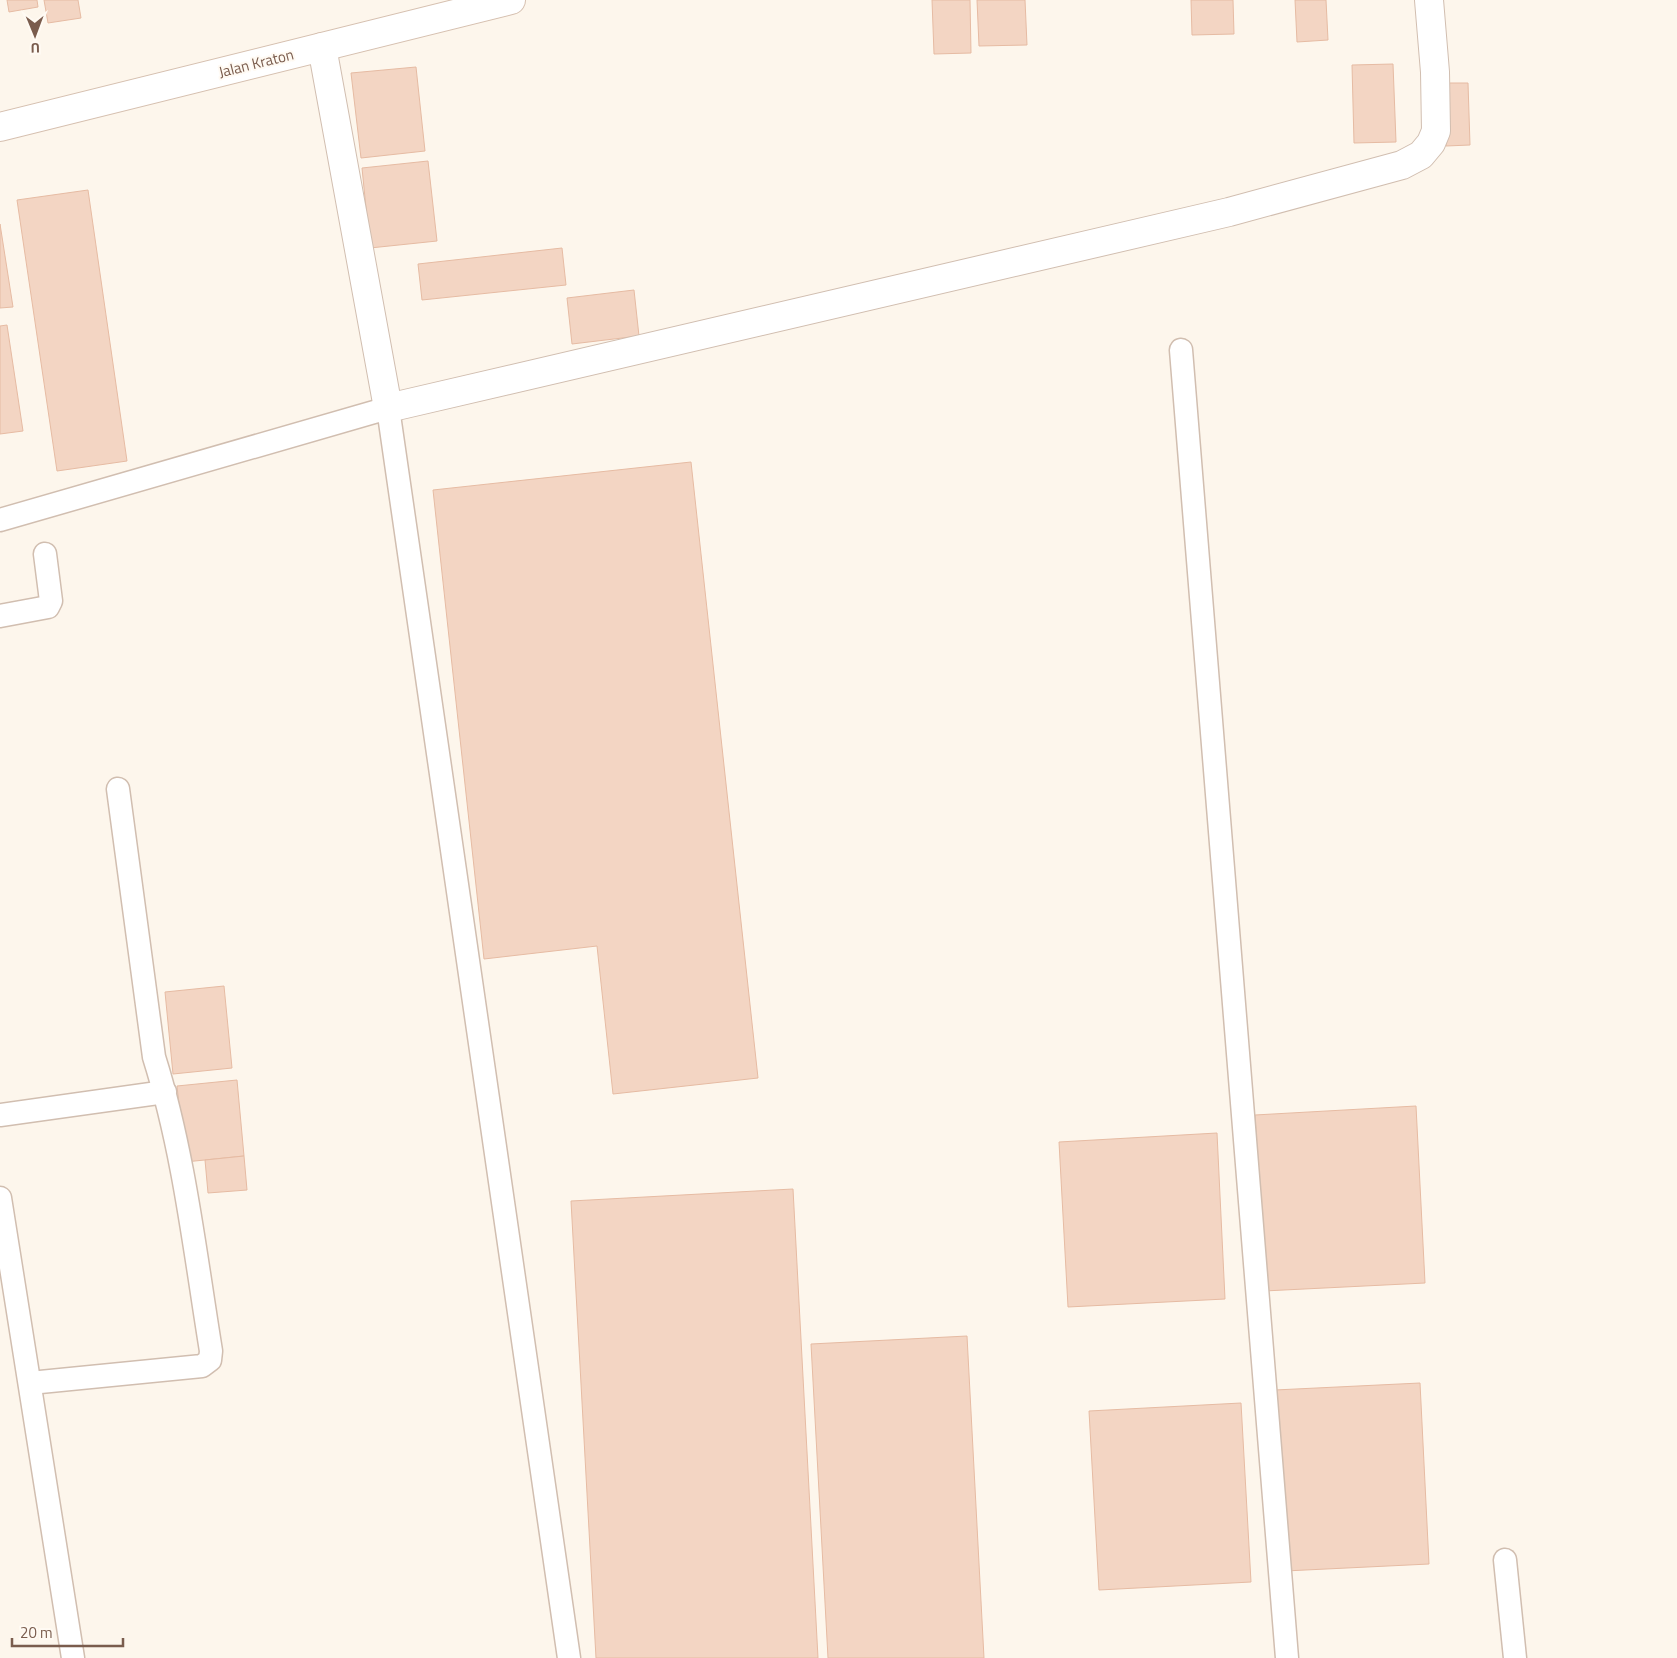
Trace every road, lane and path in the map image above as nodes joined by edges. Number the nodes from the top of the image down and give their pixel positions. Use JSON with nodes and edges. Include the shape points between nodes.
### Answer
{"nodes":[{"id":1,"x":511,"y":0,"type":"edge"},
{"id":2,"x":1429,"y":0,"type":"edge"},
{"id":3,"x":322,"y":47,"type":"junction"},
{"id":4,"x":0,"y":127,"type":"edge"},
{"id":5,"x":1181,"y":350,"type":"dead end"},
{"id":6,"x":388,"y":408,"type":"junction"},
{"id":7,"x":0,"y":520,"type":"edge"},
{"id":8,"x":45,"y":554,"type":"dead end"},
{"id":9,"x":0,"y":616,"type":"edge"},
{"id":10,"x":118,"y":789,"type":"dead end"},
{"id":11,"x":165,"y":1092,"type":"junction"},
{"id":12,"x":0,"y":1115,"type":"edge"},
{"id":13,"x":0,"y":1198,"type":"edge"},
{"id":14,"x":30,"y":1383,"type":"junction"},
{"id":15,"x":1505,"y":1560,"type":"dead end"},
{"id":16,"x":73,"y":1658,"type":"edge"},
{"id":17,"x":569,"y":1658,"type":"edge"},
{"id":18,"x":1287,"y":1658,"type":"edge"},
{"id":19,"x":1515,"y":1658,"type":"edge"}],
"edges":[{"from":1,"to":3,"type":"street","name":"Jalan Kraton"},
{"from":2,"to":6,"type":"street","via":[[1436,131],[1421,155],[1402,165],[1229,212]]},
{"from":3,"to":4,"type":"street","name":"Jalan Kraton"},
{"from":3,"to":6,"type":"street"},
{"from":5,"to":18,"type":"lane"},
{"from":6,"to":7,"type":"lane"},
{"from":6,"to":17,"type":"lane"},
{"from":8,"to":9,"type":"lane","via":[[48,607]]},
{"from":10,"to":11,"type":"lane","via":[[154,1057]]},
{"from":11,"to":12,"type":"lane"},
{"from":11,"to":14,"type":"lane","via":[[182,1177],[210,1360],[202,1366]]},
{"from":13,"to":14,"type":"lane"},
{"from":14,"to":16,"type":"lane"},
{"from":15,"to":19,"type":"lane"}]}
